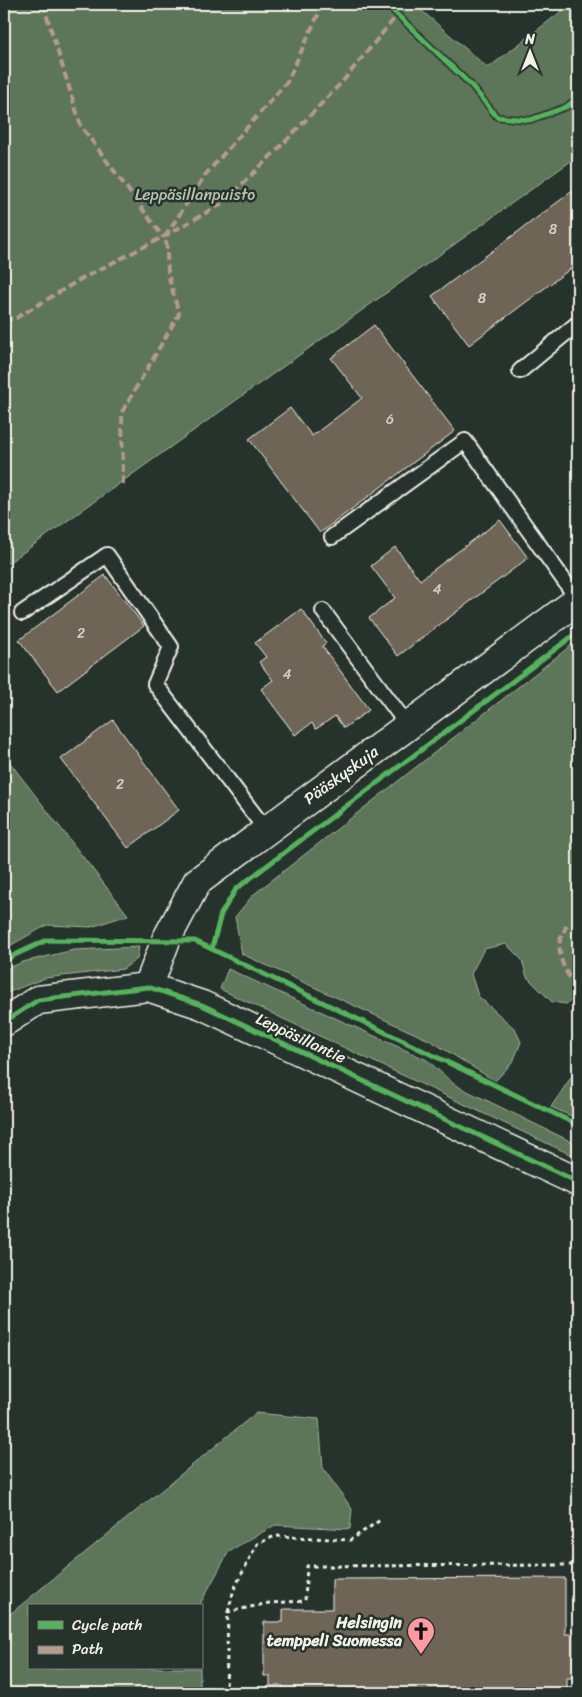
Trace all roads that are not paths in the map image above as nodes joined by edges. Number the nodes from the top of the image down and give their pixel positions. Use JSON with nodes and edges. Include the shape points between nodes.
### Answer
{"nodes":[{"id":1,"x":578,"y":323,"type":"edge"},
{"id":2,"x":520,"y":371,"type":"dead end"},
{"id":3,"x":332,"y":538,"type":"dead end"},
{"id":4,"x":578,"y":600,"type":"edge"},
{"id":5,"x":323,"y":611,"type":"dead end"},
{"id":6,"x":22,"y":613,"type":"dead end"},
{"id":7,"x":408,"y":726,"type":"junction"},
{"id":8,"x":266,"y":830,"type":"junction"},
{"id":9,"x":148,"y":987,"type":"junction"},
{"id":10,"x":4,"y":1022,"type":"edge"},
{"id":11,"x":578,"y":1182,"type":"edge"}],
"edges":[{"from":1,"to":2,"type":"lane"},
{"from":3,"to":4,"type":"lane","via":[[465,441]]},
{"from":4,"to":7,"type":"street","name":"Pääskyskuja"},
{"from":5,"to":7,"type":"lane"},
{"from":6,"to":8,"type":"lane","via":[[107,555],[171,647],[155,684]]},
{"from":7,"to":8,"type":"street","name":"Pääskyskuja"},
{"from":8,"to":9,"type":"street","name":"Pääskyskuja","via":[[197,882],[166,940]]},
{"from":9,"to":10,"type":"street","name":"Leppäsillantie","via":[[38,1000]]},
{"from":9,"to":11,"type":"street","name":"Leppäsillantie","via":[[202,1005]]}]}
